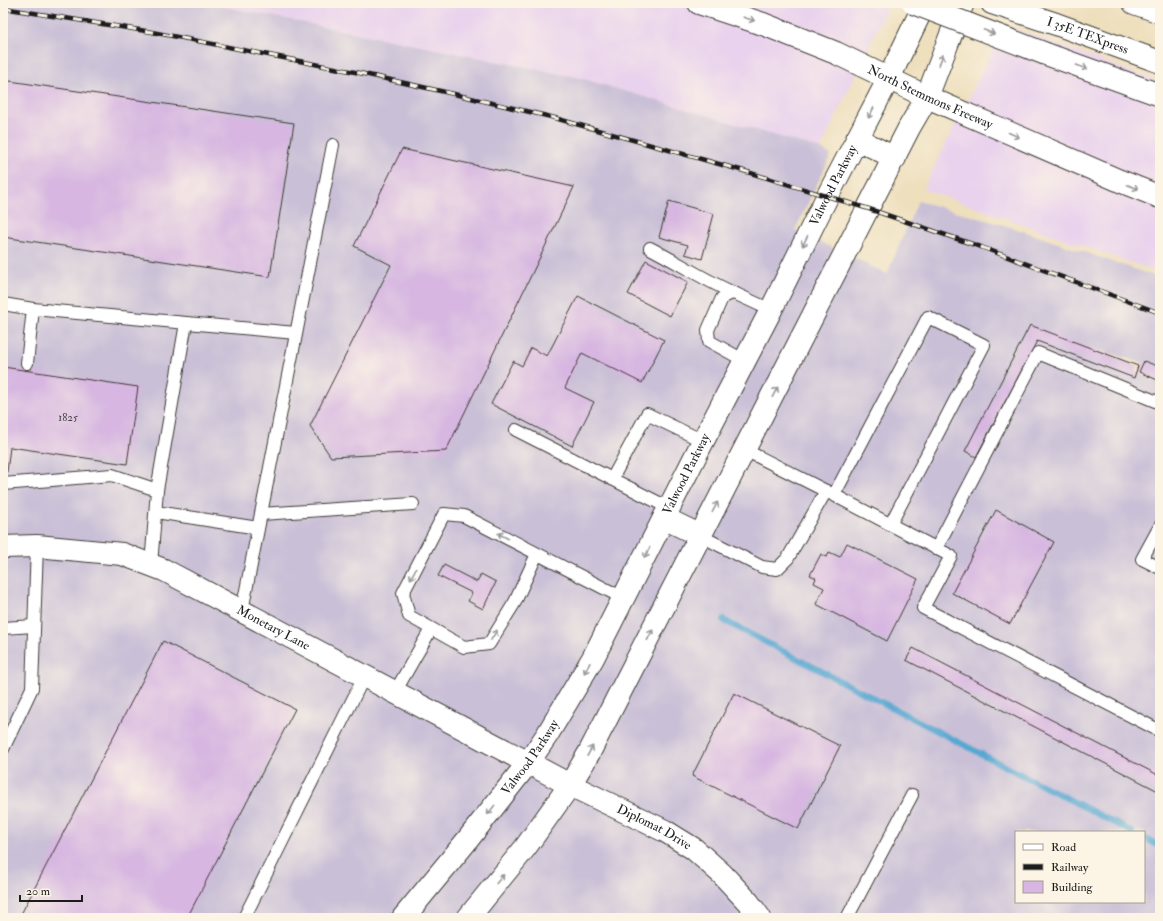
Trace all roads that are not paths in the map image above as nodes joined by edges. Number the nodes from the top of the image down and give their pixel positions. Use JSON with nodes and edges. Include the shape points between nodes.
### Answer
{"nodes":[{"id":1,"x":699,"y":3,"type":"edge"},
{"id":2,"x":913,"y":3,"type":"edge"},
{"id":3,"x":925,"y":3,"type":"edge"},
{"id":4,"x":963,"y":3,"type":"edge"},
{"id":5,"x":992,"y":3,"type":"edge"},
{"id":6,"x":1134,"y":3,"type":"edge"},
{"id":7,"x":1160,"y":12,"type":"edge"},
{"id":8,"x":1160,"y":62,"type":"edge"},
{"id":9,"x":890,"y":78,"type":"junction"},
{"id":10,"x":1160,"y":95,"type":"edge"},
{"id":11,"x":928,"y":97,"type":"junction"},
{"id":12,"x":856,"y":139,"type":"junction"},
{"id":13,"x":333,"y":145,"type":"dead end"},
{"id":14,"x":895,"y":158,"type":"junction"},
{"id":15,"x":1160,"y":197,"type":"edge"},
{"id":16,"x":650,"y":248,"type":"dead end"},
{"id":17,"x":736,"y":294,"type":"junction"},
{"id":18,"x":3,"y":304,"type":"edge"},
{"id":19,"x":33,"y":309,"type":"junction"},
{"id":20,"x":771,"y":310,"type":"junction"},
{"id":21,"x":186,"y":323,"type":"junction"},
{"id":22,"x":296,"y":332,"type":"junction"},
{"id":23,"x":745,"y":361,"type":"junction"},
{"id":24,"x":27,"y":363,"type":"dead end"},
{"id":25,"x":1160,"y":403,"type":"edge"},
{"id":26,"x":516,"y":430,"type":"dead end"},
{"id":27,"x":703,"y":441,"type":"junction"},
{"id":28,"x":745,"y":450,"type":"junction"},
{"id":29,"x":612,"y":479,"type":"junction"},
{"id":30,"x":3,"y":484,"type":"edge"},
{"id":31,"x":157,"y":490,"type":"junction"},
{"id":32,"x":830,"y":493,"type":"junction"},
{"id":33,"x":413,"y":504,"type":"dead end"},
{"id":34,"x":156,"y":512,"type":"junction"},
{"id":35,"x":667,"y":513,"type":"junction"},
{"id":36,"x":261,"y":514,"type":"junction"},
{"id":37,"x":890,"y":525,"type":"junction"},
{"id":38,"x":1160,"y":526,"type":"edge"},
{"id":39,"x":258,"y":528,"type":"junction"},
{"id":40,"x":700,"y":536,"type":"junction"},
{"id":41,"x":37,"y":546,"type":"junction"},
{"id":42,"x":3,"y":547,"type":"edge"},
{"id":43,"x":936,"y":549,"type":"junction"},
{"id":44,"x":537,"y":554,"type":"junction"},
{"id":45,"x":152,"y":565,"type":"junction"},
{"id":46,"x":1160,"y":568,"type":"edge"},
{"id":47,"x":623,"y":598,"type":"junction"},
{"id":48,"x":242,"y":611,"type":"junction"},
{"id":49,"x":34,"y":626,"type":"junction"},
{"id":50,"x":3,"y":628,"type":"edge"},
{"id":51,"x":431,"y":629,"type":"junction"},
{"id":52,"x":364,"y":677,"type":"junction"},
{"id":53,"x":395,"y":692,"type":"junction"},
{"id":54,"x":1160,"y":731,"type":"edge"},
{"id":55,"x":3,"y":748,"type":"edge"},
{"id":56,"x":528,"y":763,"type":"junction"},
{"id":57,"x":570,"y":784,"type":"junction"},
{"id":58,"x":912,"y":796,"type":"dead end"},
{"id":59,"x":244,"y":918,"type":"edge"},
{"id":60,"x":403,"y":918,"type":"edge"},
{"id":61,"x":468,"y":918,"type":"edge"},
{"id":62,"x":760,"y":918,"type":"edge"},
{"id":63,"x":847,"y":918,"type":"edge"}],
"edges":[{"from":1,"to":9,"type":"main road","name":"North Stemmons Freeway","one_way":true,"via":[[770,26]]},
{"from":2,"to":10,"type":"main road","one_way":true,"bridge":true},
{"from":3,"to":9,"type":"main road","name":"Valwood Parkway"},
{"from":11,"to":4,"type":"main road","one_way":true},
{"from":5,"to":8,"type":"main road","name":"I 35E TEXpress"},
{"from":6,"to":7,"type":"main road"},
{"from":9,"to":11,"type":"main road","name":"North Stemmons Freeway"},
{"from":9,"to":12,"type":"main road","name":"Valwood Parkway","one_way":true},
{"from":11,"to":14,"type":"main road"},
{"from":11,"to":15,"type":"main road","name":"North Stemmons Freeway","one_way":true},
{"from":12,"to":14,"type":"main road"},
{"from":12,"to":20,"type":"main road","name":"Valwood Parkway","one_way":true},
{"from":13,"to":22,"type":"lane"},
{"from":28,"to":14,"type":"main road","one_way":true},
{"from":16,"to":17,"type":"lane","via":[[713,284]]},
{"from":17,"to":20,"type":"lane"},
{"from":17,"to":23,"type":"lane","via":[[722,298],[707,334],[709,341]]},
{"from":18,"to":19,"type":"lane"},
{"from":19,"to":21,"type":"lane"},
{"from":19,"to":24,"type":"lane"},
{"from":20,"to":23,"type":"main road","name":"Valwood Parkway"},
{"from":21,"to":22,"type":"lane"},
{"from":21,"to":31,"type":"lane"},
{"from":22,"to":36,"type":"lane"},
{"from":23,"to":27,"type":"main road","name":"Valwood Parkway"},
{"from":25,"to":43,"type":"lane","via":[[1038,353]]},
{"from":26,"to":29,"type":"lane"},
{"from":27,"to":29,"type":"lane","via":[[647,414]]},
{"from":27,"to":35,"type":"main road","name":"Valwood Parkway"},
{"from":28,"to":32,"type":"lane"},
{"from":40,"to":28,"type":"main road","one_way":true},
{"from":29,"to":35,"type":"lane"},
{"from":30,"to":31,"type":"lane","via":[[112,475]]},
{"from":31,"to":34,"type":"lane"},
{"from":32,"to":37,"type":"lane"},
{"from":32,"to":37,"type":"lane","via":[[928,317],[984,346]]},
{"from":32,"to":40,"type":"lane","via":[[788,558],[777,569],[762,567]]},
{"from":33,"to":36,"type":"lane"},
{"from":34,"to":39,"type":"lane"},
{"from":34,"to":45,"type":"lane"},
{"from":35,"to":40,"type":"main road"},
{"from":35,"to":47,"type":"main road","name":"Valwood Parkway","one_way":true},
{"from":36,"to":39,"type":"lane"},
{"from":37,"to":43,"type":"lane"},
{"from":38,"to":46,"type":"lane","via":[[1142,559]]},
{"from":39,"to":48,"type":"lane"},
{"from":57,"to":40,"type":"main road","one_way":true,"via":[[607,720]]},
{"from":41,"to":42,"type":"main road","name":"Monetary Lane"},
{"from":41,"to":45,"type":"main road","name":"Monetary Lane","via":[[122,554]]},
{"from":41,"to":49,"type":"lane"},
{"from":43,"to":54,"type":"lane","via":[[951,556],[923,608]]},
{"from":44,"to":47,"type":"lane"},
{"from":51,"to":44,"type":"lane","one_way":true,"via":[[464,647],[489,644],[515,602]]},
{"from":44,"to":51,"type":"lane","one_way":true,"via":[[464,516],[444,514],[403,593],[409,616]]},
{"from":45,"to":48,"type":"main road","name":"Monetary Lane"},
{"from":47,"to":56,"type":"main road","name":"Valwood Parkway","one_way":true,"via":[[574,693]]},
{"from":48,"to":52,"type":"main road","name":"Monetary Lane"},
{"from":49,"to":50,"type":"lane"},
{"from":49,"to":55,"type":"lane","via":[[32,688]]},
{"from":51,"to":53,"type":"lane"},
{"from":52,"to":53,"type":"main road","name":"Monetary Lane"},
{"from":52,"to":59,"type":"lane"},
{"from":53,"to":56,"type":"main road","name":"Monetary Lane"},
{"from":56,"to":57,"type":"main road","name":"Diplomat Drive"},
{"from":56,"to":60,"type":"main road","name":"Valwood Parkway","one_way":true},
{"from":61,"to":57,"type":"main road","one_way":true,"via":[[525,848]]},
{"from":57,"to":62,"type":"main road","name":"Diplomat Drive","via":[[681,840],[708,860]]},
{"from":58,"to":63,"type":"lane"}]}
